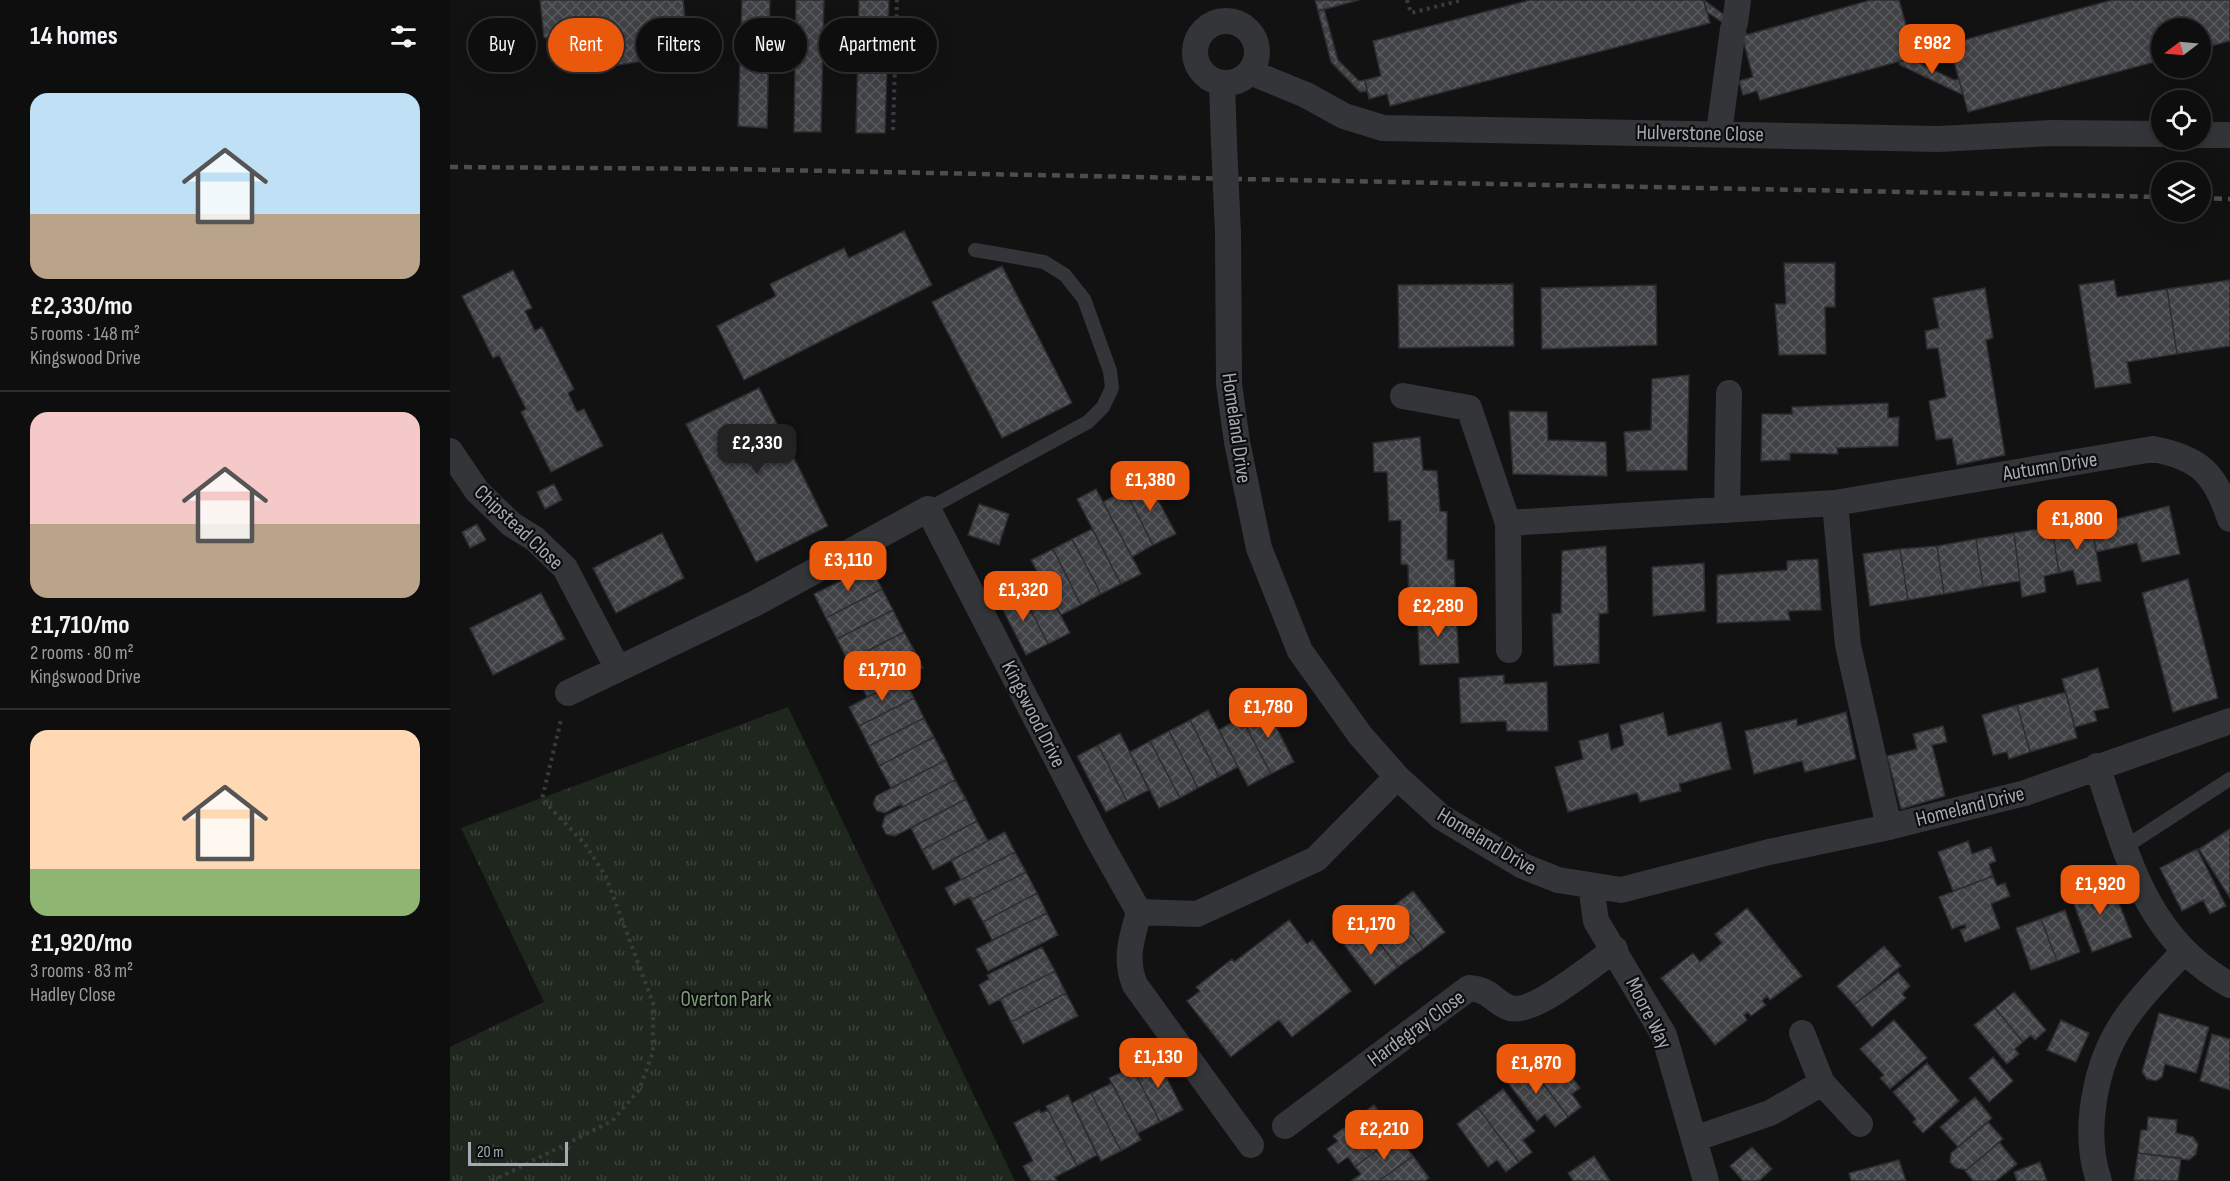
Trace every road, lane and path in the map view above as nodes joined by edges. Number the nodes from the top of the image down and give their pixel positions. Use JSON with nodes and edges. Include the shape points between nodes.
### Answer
{"nodes":[{"id":1,"x":897,"y":0,"type":"edge"},
{"id":2,"x":1407,"y":0,"type":"edge"},
{"id":3,"x":1462,"y":0,"type":"edge"},
{"id":4,"x":1227,"y":10,"type":"edge"},
{"id":5,"x":1735,"y":18,"type":"edge"},
{"id":6,"x":1250,"y":72,"type":"junction"},
{"id":7,"x":1222,"y":83,"type":"junction"},
{"id":8,"x":893,"y":130,"type":"dead end"},
{"id":9,"x":1719,"y":132,"type":"junction"},
{"id":10,"x":2151,"y":134,"type":"edge"},
{"id":11,"x":2211,"y":135,"type":"edge"},
{"id":12,"x":2230,"y":135,"type":"edge"},
{"id":13,"x":975,"y":250,"type":"dead end"},
{"id":14,"x":1729,"y":393,"type":"dead end"},
{"id":15,"x":1403,"y":396,"type":"dead end"},
{"id":16,"x":450,"y":451,"type":"edge"},
{"id":17,"x":1835,"y":503,"type":"junction"},
{"id":18,"x":928,"y":508,"type":"junction"},
{"id":19,"x":1727,"y":510,"type":"junction"},
{"id":20,"x":2230,"y":519,"type":"edge"},
{"id":21,"x":1508,"y":523,"type":"junction"},
{"id":22,"x":1509,"y":650,"type":"dead end"},
{"id":23,"x":618,"y":669,"type":"junction"},
{"id":24,"x":568,"y":693,"type":"joint"},
{"id":25,"x":2230,"y":721,"type":"edge"},
{"id":26,"x":2097,"y":766,"type":"junction"},
{"id":27,"x":1397,"y":777,"type":"junction"},
{"id":28,"x":2230,"y":780,"type":"edge"},
{"id":29,"x":1889,"y":827,"type":"junction"},
{"id":30,"x":2125,"y":847,"type":"junction"},
{"id":31,"x":1592,"y":886,"type":"junction"},
{"id":32,"x":1139,"y":912,"type":"junction"},
{"id":33,"x":1615,"y":949,"type":"junction"},
{"id":34,"x":2184,"y":951,"type":"junction"},
{"id":35,"x":2230,"y":985,"type":"edge"},
{"id":36,"x":1802,"y":1033,"type":"dead end"},
{"id":37,"x":1821,"y":1083,"type":"junction"},
{"id":38,"x":1860,"y":1124,"type":"dead end"},
{"id":39,"x":1285,"y":1126,"type":"dead end"},
{"id":40,"x":1694,"y":1139,"type":"junction"},
{"id":41,"x":1251,"y":1144,"type":"dead end"},
{"id":42,"x":492,"y":1181,"type":"edge"},
{"id":43,"x":1706,"y":1181,"type":"edge"},
{"id":44,"x":2099,"y":1181,"type":"edge"}],
"edges":[{"from":1,"to":8,"type":"path"},
{"from":2,"to":3,"type":"path","via":[[1411,13]]},
{"from":4,"to":6,"type":"street","via":[[1257,45]]},
{"from":4,"to":7,"type":"street","via":[[1204,29],[1195,48],[1202,72]]},
{"from":5,"to":9,"type":"street"},
{"from":6,"to":7,"type":"street"},
{"from":6,"to":9,"type":"street","name":"Hulverstone Close","via":[[1344,116],[1383,128]]},
{"from":7,"to":27,"type":"street","name":"Homeland Drive","bridge":true,"via":[[1229,384],[1243,480],[1259,548],[1300,651],[1360,735]]},
{"from":9,"to":10,"type":"street","name":"Hulverstone Close","via":[[1938,139],[2052,133]]},
{"from":11,"to":12,"type":"street"},
{"from":13,"to":18,"type":"lane","via":[[1044,262],[1065,275],[1084,299],[1110,371],[1112,388],[1103,407],[1088,422]]},
{"from":14,"to":19,"type":"street"},
{"from":15,"to":21,"type":"street","via":[[1469,408]]},
{"from":16,"to":23,"type":"street","name":"Chipstead Close","via":[[477,490],[511,524],[535,539],[565,567]]},
{"from":17,"to":19,"type":"street","name":"Autumn Drive"},
{"from":17,"to":20,"type":"street","name":"Autumn Drive","via":[[2153,449],[2178,454],[2200,465],[2216,482]]},
{"from":17,"to":29,"type":"street","via":[[1848,645]]},
{"from":18,"to":23,"type":"street","via":[[756,603]]},
{"from":18,"to":32,"type":"street","name":"Kingswood Drive"},
{"from":19,"to":21,"type":"street","name":"Autumn Drive"},
{"from":21,"to":22,"type":"street"},
{"from":23,"to":24,"type":"street"},
{"from":24,"to":42,"type":"path","via":[[542,799],[585,844],[606,877],[653,1003],[653,1052],[639,1090],[612,1121]]},
{"from":25,"to":26,"type":"street","name":"Homeland Drive"},
{"from":26,"to":29,"type":"street","name":"Homeland Drive","via":[[2025,793]]},
{"from":26,"to":30,"type":"street"},
{"from":27,"to":31,"type":"street","name":"Homeland Drive","via":[[1441,817],[1489,847],[1558,880]]},
{"from":27,"to":32,"type":"street","via":[[1316,859],[1197,914]]},
{"from":28,"to":30,"type":"lane"},
{"from":29,"to":31,"type":"street","name":"Homeland Drive","via":[[1769,852],[1621,890]]},
{"from":30,"to":34,"type":"street","via":[[2140,889]]},
{"from":31,"to":33,"type":"street","name":"Moore Way","via":[[1596,921]]},
{"from":32,"to":41,"type":"street","via":[[1129,952],[1129,971],[1135,985]]},
{"from":33,"to":39,"type":"street","name":"Hardegray Close","via":[[1526,1007],[1511,1008],[1483,989],[1469,988]]},
{"from":33,"to":40,"type":"street","name":"Moore Way","via":[[1664,1035]]},
{"from":34,"to":35,"type":"street"},
{"from":34,"to":44,"type":"street","via":[[2123,1021],[2104,1061],[2095,1099],[2092,1142]]},
{"from":36,"to":37,"type":"street"},
{"from":37,"to":38,"type":"street"},
{"from":37,"to":40,"type":"street","via":[[1770,1113]]},
{"from":40,"to":43,"type":"street","name":"Moore Way"}]}
